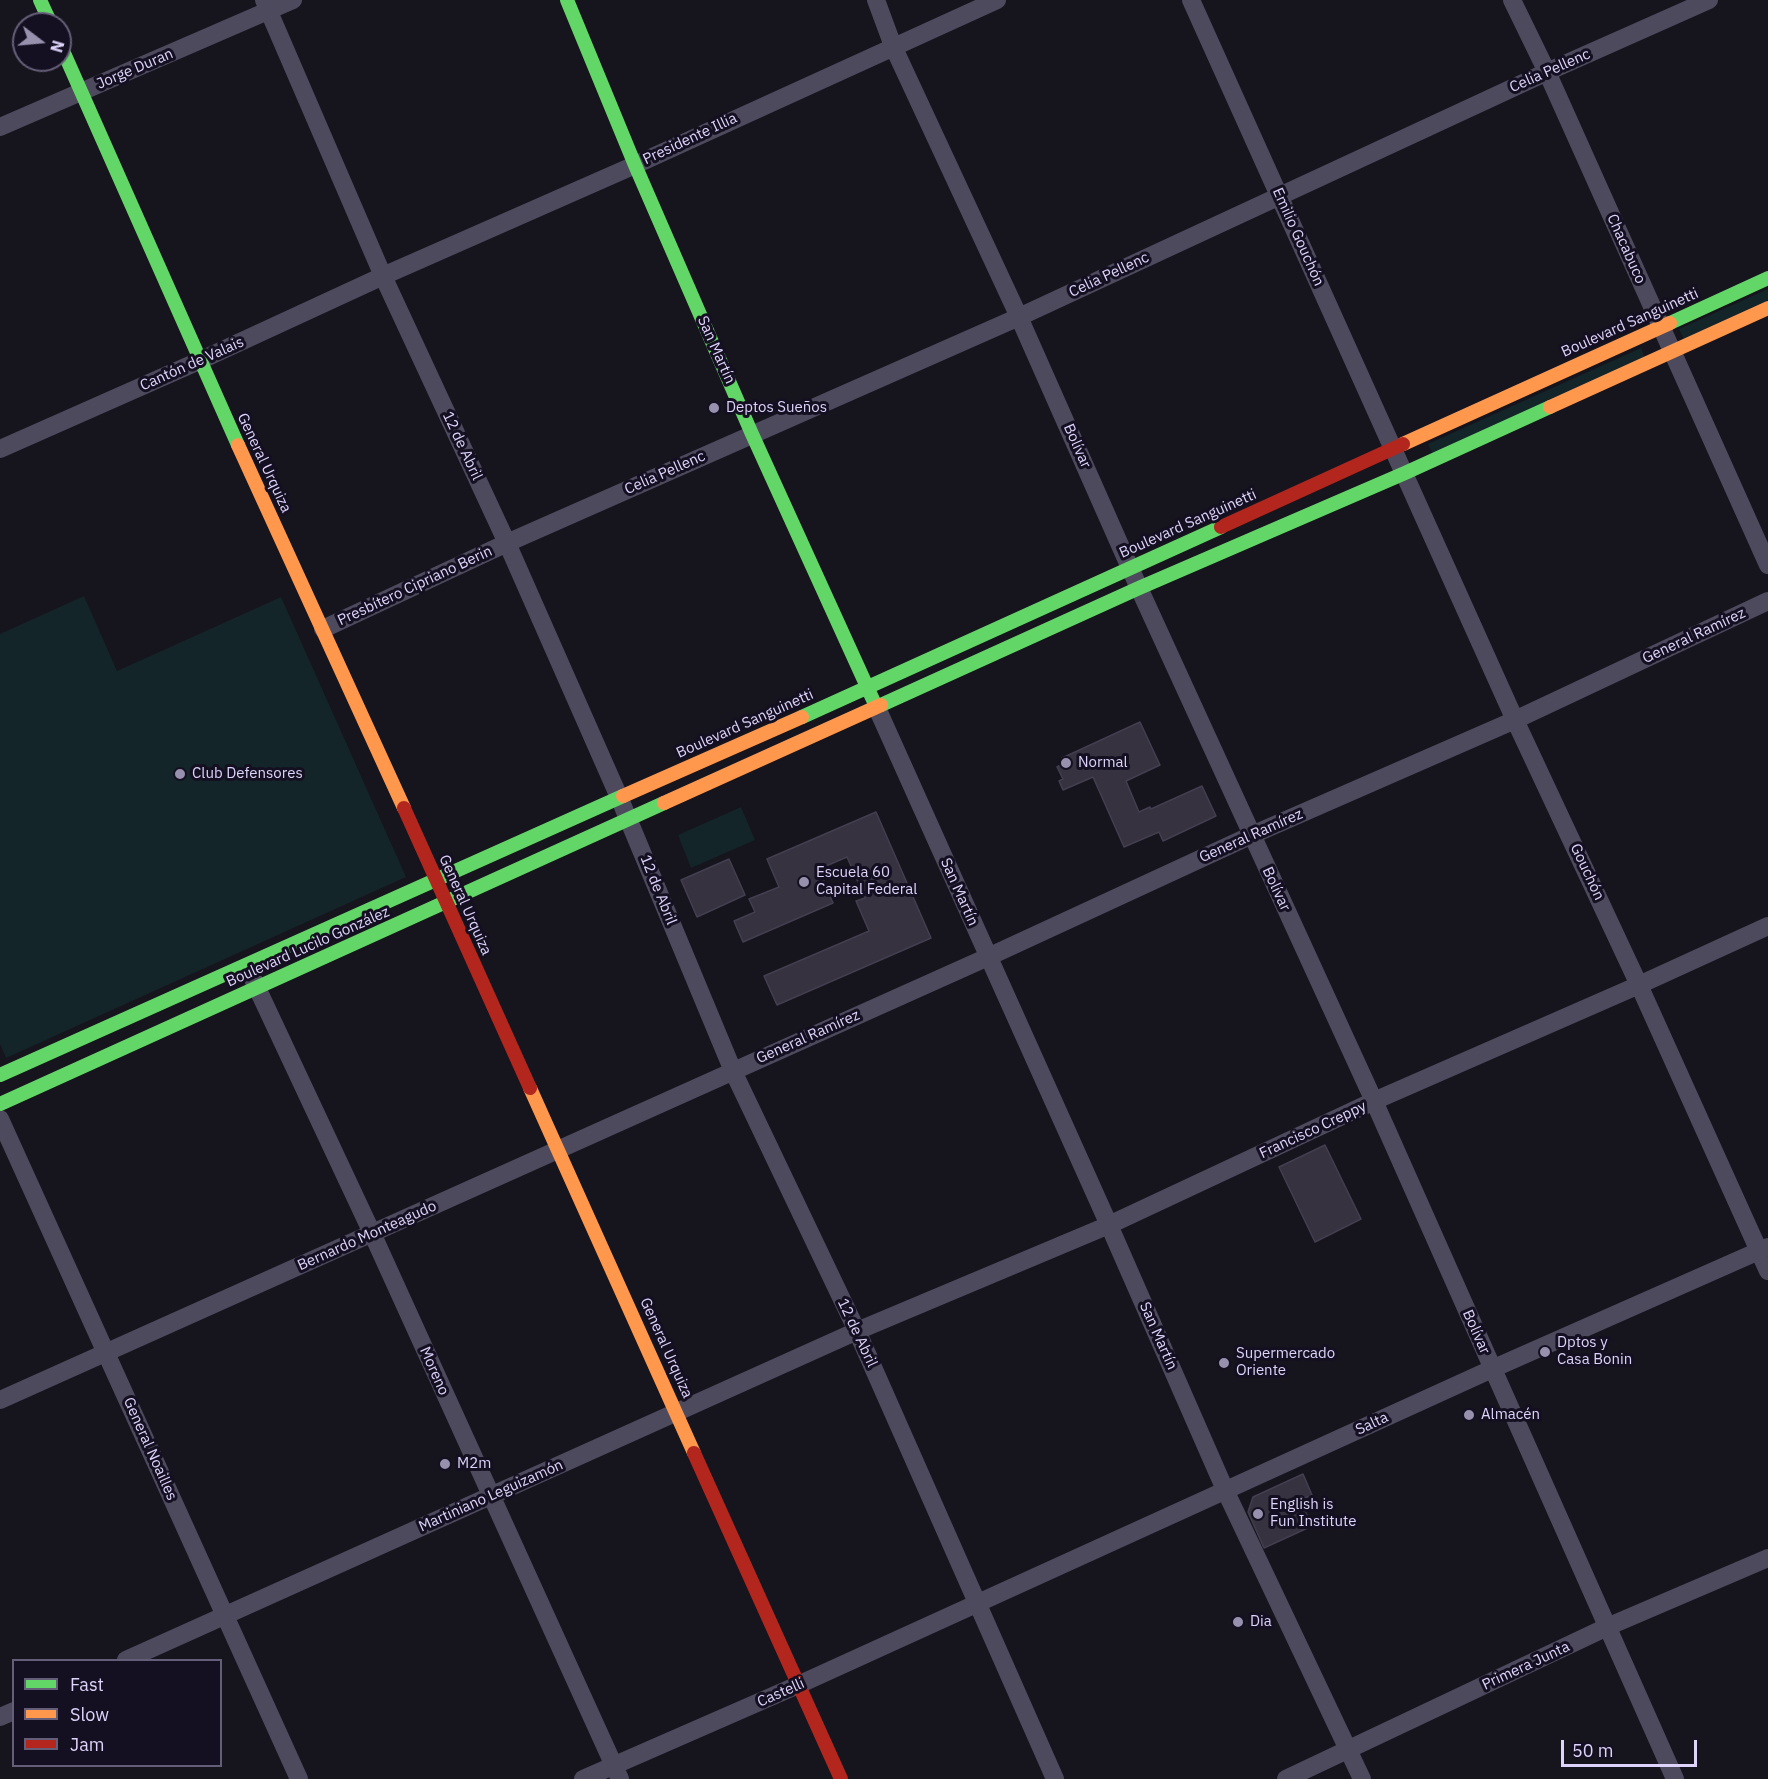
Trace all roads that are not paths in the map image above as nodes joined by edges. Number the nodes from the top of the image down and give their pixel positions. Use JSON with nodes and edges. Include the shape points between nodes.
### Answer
{"nodes":[{"id":1,"x":293,"y":0,"type":"edge"},
{"id":2,"x":567,"y":0,"type":"edge"},
{"id":3,"x":876,"y":0,"type":"edge"},
{"id":4,"x":997,"y":0,"type":"edge"},
{"id":5,"x":1191,"y":0,"type":"edge"},
{"id":6,"x":1512,"y":0,"type":"edge"},
{"id":7,"x":1709,"y":0,"type":"edge"},
{"id":8,"x":267,"y":5,"type":"edge"},
{"id":9,"x":893,"y":46,"type":"junction"},
{"id":10,"x":72,"y":70,"type":"edge"},
{"id":11,"x":1547,"y":72,"type":"junction"},
{"id":12,"x":82,"y":92,"type":"junction"},
{"id":13,"x":0,"y":127,"type":"edge"},
{"id":14,"x":635,"y":165,"type":"junction"},
{"id":15,"x":1279,"y":196,"type":"junction"},
{"id":16,"x":383,"y":276,"type":"junction"},
{"id":17,"x":1768,"y":278,"type":"edge"},
{"id":18,"x":1768,"y":308,"type":"edge"},
{"id":19,"x":1019,"y":317,"type":"junction"},
{"id":20,"x":1661,"y":327,"type":"junction"},
{"id":21,"x":1672,"y":351,"type":"junction"},
{"id":22,"x":199,"y":361,"type":"junction"},
{"id":23,"x":753,"y":434,"type":"junction"},
{"id":24,"x":1,"y":445,"type":"edge"},
{"id":25,"x":1393,"y":448,"type":"junction"},
{"id":26,"x":1405,"y":473,"type":"junction"},
{"id":27,"x":507,"y":543,"type":"junction"},
{"id":28,"x":1768,"y":565,"type":"edge"},
{"id":29,"x":1130,"y":568,"type":"junction"},
{"id":30,"x":1139,"y":588,"type":"junction"},
{"id":31,"x":1768,"y":601,"type":"edge"},
{"id":32,"x":323,"y":629,"type":"junction"},
{"id":33,"x":868,"y":687,"type":"junction"},
{"id":34,"x":877,"y":708,"type":"junction"},
{"id":35,"x":1515,"y":720,"type":"junction"},
{"id":36,"x":620,"y":797,"type":"junction"},
{"id":37,"x":629,"y":819,"type":"junction"},
{"id":38,"x":1252,"y":836,"type":"junction"},
{"id":39,"x":435,"y":880,"type":"junction"},
{"id":40,"x":445,"y":903,"type":"junction"},
{"id":41,"x":1768,"y":926,"type":"edge"},
{"id":42,"x":988,"y":957,"type":"junction"},
{"id":43,"x":245,"y":965,"type":"junction"},
{"id":44,"x":1639,"y":985,"type":"junction"},
{"id":45,"x":258,"y":988,"type":"junction"},
{"id":46,"x":734,"y":1071,"type":"junction"},
{"id":47,"x":0,"y":1075,"type":"edge"},
{"id":48,"x":1374,"y":1101,"type":"junction"},
{"id":49,"x":0,"y":1104,"type":"edge"},
{"id":50,"x":0,"y":1119,"type":"edge"},
{"id":51,"x":558,"y":1149,"type":"junction"},
{"id":52,"x":1110,"y":1225,"type":"junction"},
{"id":53,"x":372,"y":1233,"type":"junction"},
{"id":54,"x":1764,"y":1249,"type":"edge"},
{"id":55,"x":1768,"y":1271,"type":"edge"},
{"id":56,"x":857,"y":1332,"type":"junction"},
{"id":57,"x":106,"y":1352,"type":"junction"},
{"id":58,"x":1492,"y":1369,"type":"junction"},
{"id":59,"x":0,"y":1400,"type":"edge"},
{"id":60,"x":677,"y":1413,"type":"junction"},
{"id":61,"x":1226,"y":1492,"type":"junction"},
{"id":62,"x":491,"y":1496,"type":"junction"},
{"id":63,"x":1768,"y":1558,"type":"edge"},
{"id":64,"x":977,"y":1602,"type":"junction"},
{"id":65,"x":226,"y":1616,"type":"junction"},
{"id":66,"x":1607,"y":1627,"type":"junction"},
{"id":67,"x":128,"y":1659,"type":"edge"},
{"id":68,"x":798,"y":1685,"type":"junction"},
{"id":69,"x":1349,"y":1749,"type":"junction"},
{"id":70,"x":617,"y":1772,"type":"edge"},
{"id":71,"x":299,"y":1779,"type":"edge"},
{"id":72,"x":583,"y":1779,"type":"edge"},
{"id":73,"x":841,"y":1779,"type":"edge"},
{"id":74,"x":1055,"y":1779,"type":"edge"},
{"id":75,"x":1286,"y":1779,"type":"edge"},
{"id":76,"x":1362,"y":1779,"type":"edge"},
{"id":77,"x":1675,"y":1779,"type":"edge"}],
"edges":[{"from":1,"to":8,"type":"street","name":"Jorge Duran"},
{"from":2,"to":14,"type":"main road","name":"San Martín"},
{"from":3,"to":9,"type":"street","name":"Bolívar"},
{"from":4,"to":9,"type":"street","name":"Presidente Illia"},
{"from":5,"to":15,"type":"street","name":"Emilio Gouchón"},
{"from":6,"to":11,"type":"street","name":"Chacabuco"},
{"from":7,"to":11,"type":"street","name":"Celia Pellenc"},
{"from":8,"to":12,"type":"street","name":"Jorge Duran"},
{"from":8,"to":16,"type":"street","name":"12 de Abril"},
{"from":9,"to":14,"type":"street","name":"Presidente Illia"},
{"from":9,"to":19,"type":"street","name":"Bolívar"},
{"from":10,"to":12,"type":"main road","name":"General Urquiza"},
{"from":11,"to":15,"type":"street","name":"Celia Pellenc"},
{"from":11,"to":20,"type":"street","name":"Chacabuco"},
{"from":12,"to":13,"type":"street","name":"Jorge Duran"},
{"from":12,"to":22,"type":"main road","name":"General Urquiza"},
{"from":14,"to":16,"type":"street","name":"Presidente Illia"},
{"from":14,"to":23,"type":"main road","name":"San Martín"},
{"from":15,"to":19,"type":"street","name":"Celia Pellenc"},
{"from":15,"to":25,"type":"street","name":"Emilio Gouchón"},
{"from":16,"to":22,"type":"street","name":"Cantón de Valais"},
{"from":16,"to":27,"type":"street","name":"12 de Abril"},
{"from":17,"to":20,"type":"main road","name":"Boulevard Sanguinetti"},
{"from":18,"to":21,"type":"main road"},
{"from":19,"to":23,"type":"street","name":"Celia Pellenc"},
{"from":19,"to":29,"type":"street","name":"Bolívar"},
{"from":20,"to":21,"type":"street","name":"Chacabuco"},
{"from":20,"to":25,"type":"main road","name":"Boulevard Sanguinetti"},
{"from":21,"to":26,"type":"main road"},
{"from":21,"to":28,"type":"street","name":"Chacabuco"},
{"from":22,"to":24,"type":"street","name":"Cantón de Valais"},
{"from":22,"to":32,"type":"main road","name":"General Urquiza"},
{"from":23,"to":27,"type":"street","name":"Celia Pellenc"},
{"from":23,"to":33,"type":"main road","name":"San Martín"},
{"from":25,"to":26,"type":"street","name":"Emilio Gouchón"},
{"from":25,"to":29,"type":"main road","name":"Boulevard Sanguinetti"},
{"from":26,"to":30,"type":"main road"},
{"from":26,"to":35,"type":"street","name":"Gouchón"},
{"from":27,"to":32,"type":"street","name":"Presbítero Cipriano Berin"},
{"from":27,"to":36,"type":"street","name":"12 de Abril"},
{"from":29,"to":30,"type":"street","name":"Bolívar"},
{"from":29,"to":33,"type":"main road","name":"Boulevard Sanguinetti"},
{"from":30,"to":34,"type":"main road"},
{"from":30,"to":38,"type":"street","name":"Bolívar"},
{"from":31,"to":35,"type":"street","name":"General Ramírez"},
{"from":32,"to":39,"type":"main road","name":"General Urquiza"},
{"from":33,"to":34,"type":"main road","name":"San Martín"},
{"from":33,"to":36,"type":"main road","name":"Boulevard Sanguinetti"},
{"from":34,"to":37,"type":"main road"},
{"from":34,"to":42,"type":"street","name":"San Martín"},
{"from":35,"to":38,"type":"street","name":"General Ramírez"},
{"from":35,"to":44,"type":"street","name":"Gouchón"},
{"from":36,"to":37,"type":"street","name":"12 de Abril"},
{"from":36,"to":39,"type":"main road","name":"Boulevard Lucilo González"},
{"from":37,"to":40,"type":"main road","name":"Boulevard Lucilo González"},
{"from":37,"to":46,"type":"street","name":"12 de Abril"},
{"from":38,"to":42,"type":"street","name":"General Ramírez"},
{"from":38,"to":48,"type":"street","name":"Bolívar"},
{"from":39,"to":40,"type":"main road","name":"General Urquiza"},
{"from":39,"to":43,"type":"main road","name":"Boulevard Lucilo González"},
{"from":40,"to":45,"type":"main road","name":"Boulevard Lucilo González"},
{"from":40,"to":51,"type":"main road","name":"General Urquiza"},
{"from":41,"to":44,"type":"street","name":"Francisco Creppy"},
{"from":42,"to":46,"type":"street","name":"General Ramírez"},
{"from":42,"to":52,"type":"street","name":"San Martín"},
{"from":43,"to":45,"type":"street","name":"Moreno"},
{"from":43,"to":47,"type":"main road","name":"Boulevard Lucilo González"},
{"from":44,"to":48,"type":"street","name":"Francisco Creppy"},
{"from":44,"to":54,"type":"street","name":"Gouchón"},
{"from":45,"to":49,"type":"main road","name":"Boulevard Lucilo González"},
{"from":45,"to":53,"type":"street","name":"Moreno"},
{"from":46,"to":51,"type":"street","name":"Bernardo Monteagudo"},
{"from":46,"to":56,"type":"street","name":"12 de Abril"},
{"from":48,"to":52,"type":"street","name":"Francisco Creppy"},
{"from":48,"to":58,"type":"street","name":"Bolívar"},
{"from":50,"to":57,"type":"street","name":"General Noailles"},
{"from":51,"to":53,"type":"street","name":"Bernardo Monteagudo"},
{"from":51,"to":60,"type":"main road","name":"General Urquiza"},
{"from":52,"to":56,"type":"street","name":"Francisco Creppy"},
{"from":52,"to":61,"type":"street","name":"San Martín"},
{"from":53,"to":57,"type":"street","name":"Bernardo Monteagudo"},
{"from":53,"to":62,"type":"street","name":"Moreno"},
{"from":54,"to":55,"type":"street","name":"Gouchón"},
{"from":54,"to":58,"type":"street","name":"Salta"},
{"from":56,"to":60,"type":"street","name":"Martiniano Leguizamón"},
{"from":56,"to":64,"type":"street","name":"12 de Abril"},
{"from":57,"to":59,"type":"street","name":"Bernardo Monteagudo"},
{"from":57,"to":65,"type":"street","name":"General Noailles"},
{"from":58,"to":61,"type":"street","name":"Salta"},
{"from":58,"to":66,"type":"street","name":"Bolívar"},
{"from":60,"to":62,"type":"street","name":"Martiniano Leguizamón"},
{"from":60,"to":68,"type":"main road","name":"General Urquiza"},
{"from":61,"to":64,"type":"street","name":"Salta"},
{"from":61,"to":69,"type":"street","name":"San Martín"},
{"from":62,"to":65,"type":"street","name":"Martiniano Leguizamón"},
{"from":62,"to":70,"type":"street","name":"Moreno"},
{"from":63,"to":66,"type":"street","name":"Primera Junta"},
{"from":64,"to":68,"type":"street","name":"Castelli"},
{"from":64,"to":74,"type":"street","name":"12 de Abril"},
{"from":65,"to":67,"type":"street","name":"Martiniano Leguizamón"},
{"from":65,"to":71,"type":"street","name":"General Noailles"},
{"from":66,"to":69,"type":"street","name":"Primera Junta"},
{"from":66,"to":77,"type":"street","name":"Bolívar"},
{"from":68,"to":70,"type":"street","name":"Castelli"},
{"from":68,"to":73,"type":"main road","name":"General Urquiza"},
{"from":69,"to":75,"type":"street","name":"Primera Junta"},
{"from":69,"to":76,"type":"street","name":"San Martín"},
{"from":70,"to":72,"type":"street","name":"Castelli"}]}
